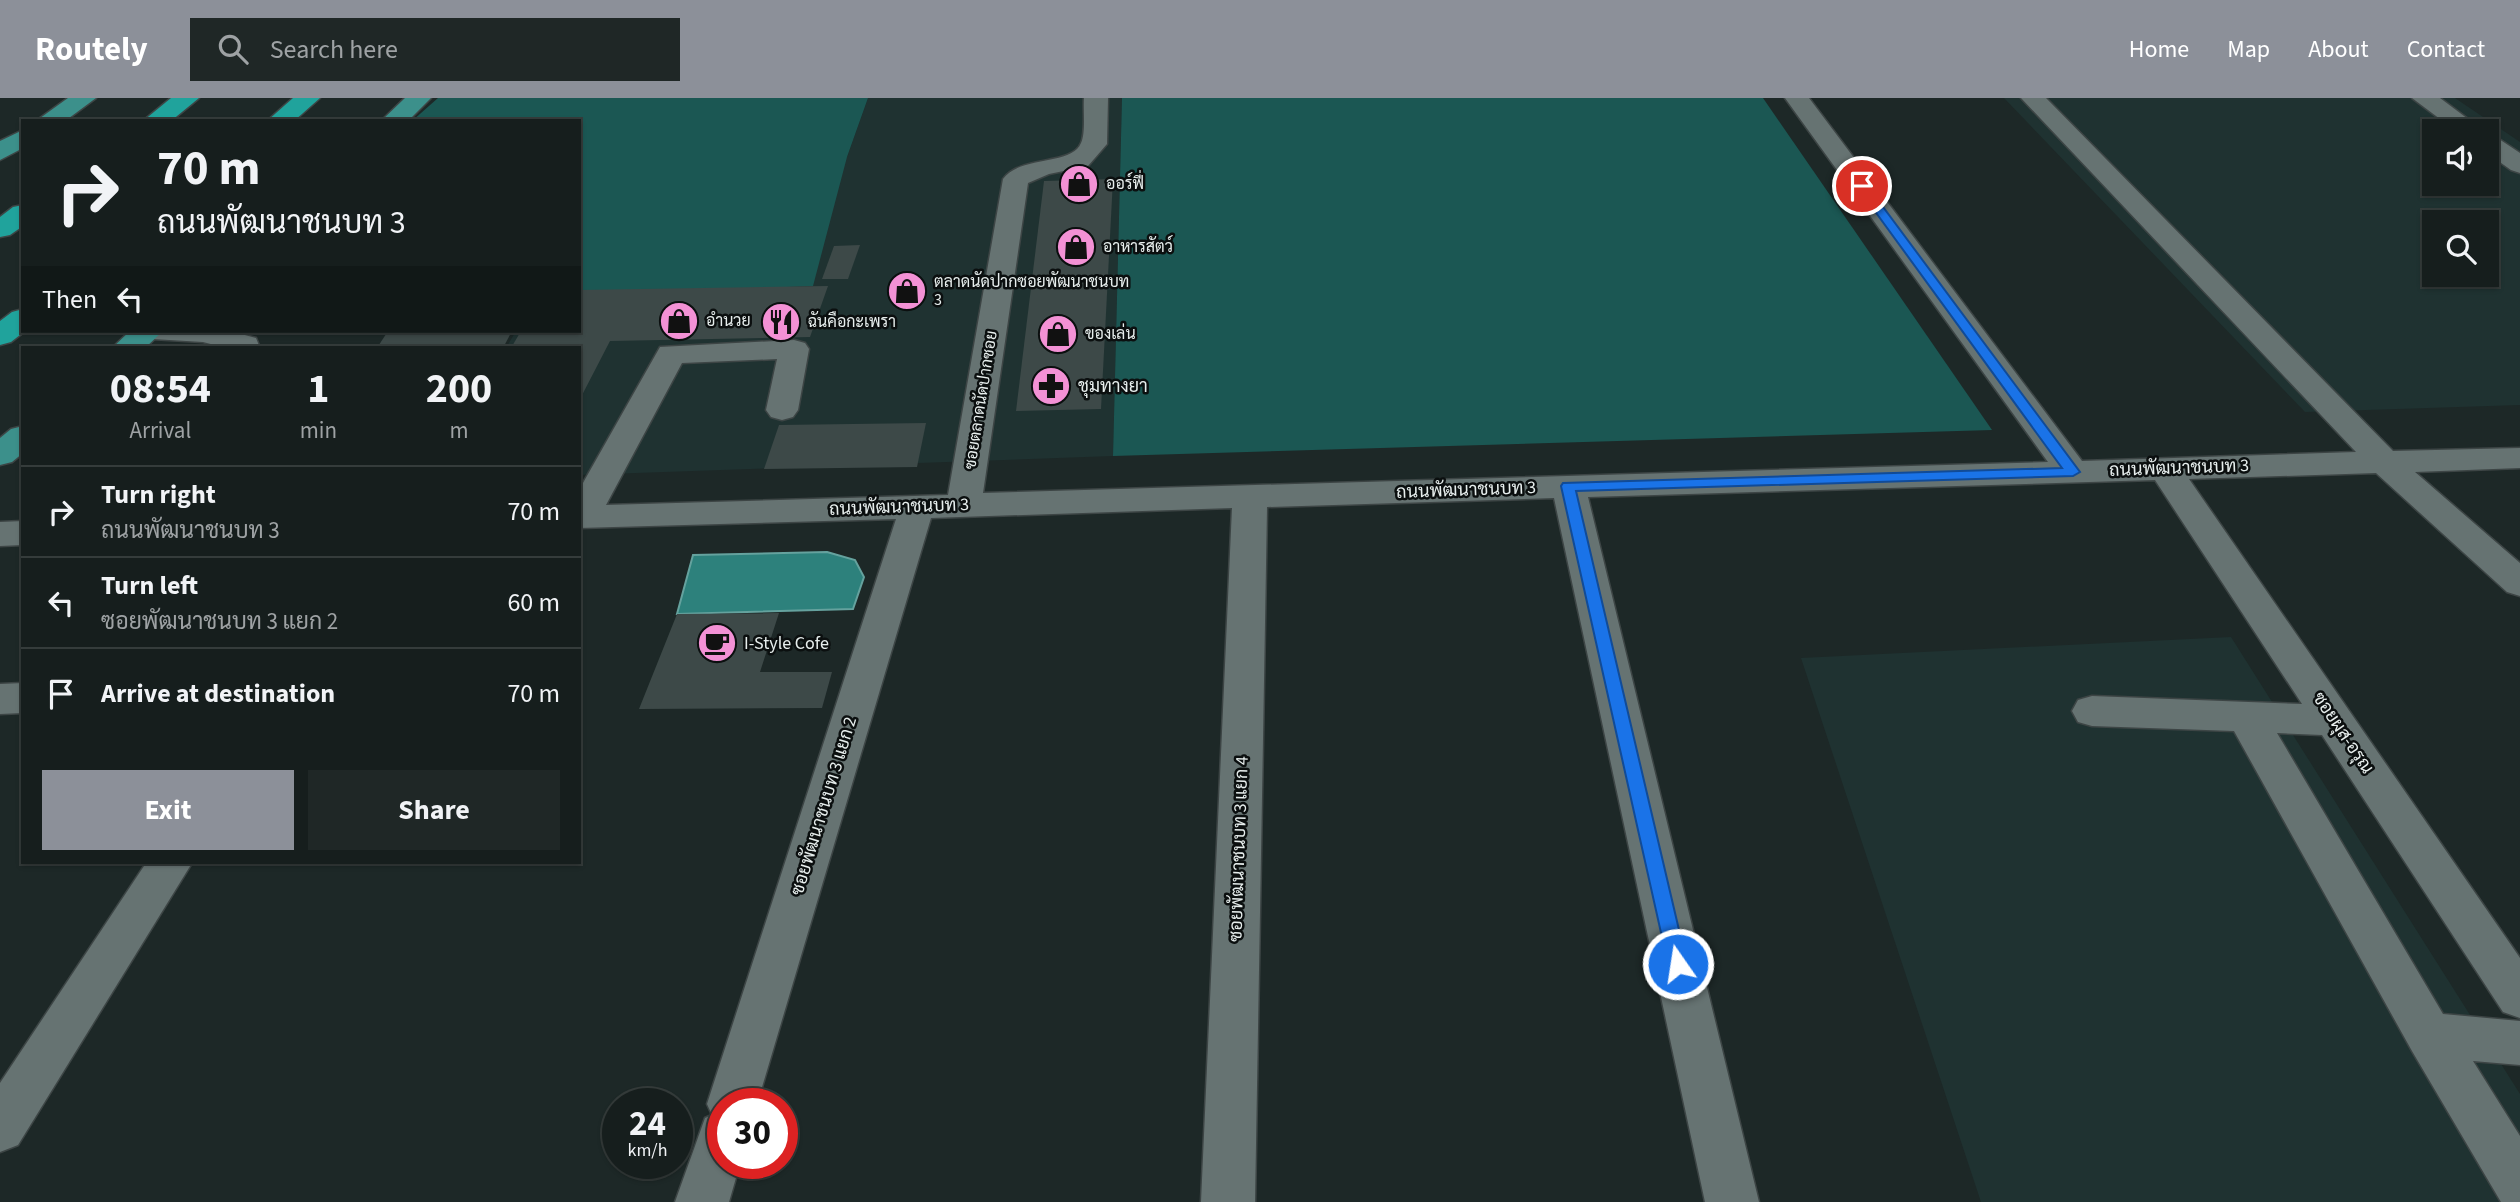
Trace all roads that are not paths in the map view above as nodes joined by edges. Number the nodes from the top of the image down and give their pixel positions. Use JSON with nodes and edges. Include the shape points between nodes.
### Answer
{"nodes":[{"id":1,"x":84,"y":98,"type":"edge"},
{"id":2,"x":187,"y":98,"type":"edge"},
{"id":3,"x":308,"y":98,"type":"edge"},
{"id":4,"x":419,"y":98,"type":"edge"},
{"id":5,"x":1096,"y":98,"type":"edge"},
{"id":6,"x":1797,"y":98,"type":"edge"},
{"id":7,"x":2033,"y":98,"type":"edge"},
{"id":8,"x":2424,"y":98,"type":"edge"},
{"id":9,"x":51,"y":119,"type":"edge"},
{"id":10,"x":158,"y":119,"type":"edge"},
{"id":11,"x":282,"y":119,"type":"edge"},
{"id":12,"x":395,"y":119,"type":"edge"},
{"id":13,"x":2455,"y":119,"type":"edge"},
{"id":14,"x":21,"y":138,"type":"edge"},
{"id":15,"x":2499,"y":150,"type":"edge"},
{"id":16,"x":0,"y":152,"type":"edge"},
{"id":17,"x":2520,"y":164,"type":"edge"},
{"id":18,"x":21,"y":214,"type":"edge"},
{"id":19,"x":0,"y":229,"type":"edge"},
{"id":20,"x":21,"y":320,"type":"edge"},
{"id":21,"x":204,"y":333,"type":"edge"},
{"id":22,"x":204,"y":333,"type":"edge"},
{"id":23,"x":0,"y":336,"type":"edge"},
{"id":24,"x":140,"y":337,"type":"edge"},
{"id":25,"x":245,"y":346,"type":"edge"},
{"id":26,"x":782,"y":410,"type":"dead end"},
{"id":27,"x":21,"y":438,"type":"edge"},
{"id":28,"x":0,"y":456,"type":"edge"},
{"id":29,"x":2520,"y":458,"type":"edge"},
{"id":30,"x":2384,"y":462,"type":"junction"},
{"id":31,"x":2165,"y":469,"type":"junction"},
{"id":32,"x":2073,"y":472,"type":"junction"},
{"id":33,"x":1568,"y":486,"type":"junction"},
{"id":34,"x":1250,"y":496,"type":"junction"},
{"id":35,"x":964,"y":505,"type":"junction"},
{"id":36,"x":917,"y":507,"type":"junction"},
{"id":37,"x":581,"y":516,"type":"edge"},
{"id":38,"x":21,"y":533,"type":"edge"},
{"id":39,"x":0,"y":534,"type":"edge"},
{"id":40,"x":2520,"y":583,"type":"edge"},
{"id":41,"x":21,"y":698,"type":"edge"},
{"id":42,"x":0,"y":699,"type":"edge"},
{"id":43,"x":2092,"y":711,"type":"dead end"},
{"id":44,"x":2246,"y":716,"type":"junction"},
{"id":45,"x":2334,"y":720,"type":"junction"},
{"id":46,"x":169,"y":864,"type":"edge"},
{"id":47,"x":2520,"y":997,"type":"edge"},
{"id":48,"x":2429,"y":1035,"type":"junction"},
{"id":49,"x":2520,"y":1043,"type":"edge"},
{"id":50,"x":737,"y":1088,"type":"edge"},
{"id":51,"x":0,"y":1128,"type":"edge"},
{"id":52,"x":709,"y":1179,"type":"edge"},
{"id":53,"x":2520,"y":1184,"type":"edge"},
{"id":54,"x":702,"y":1202,"type":"edge"},
{"id":55,"x":1228,"y":1202,"type":"edge"},
{"id":56,"x":1732,"y":1202,"type":"edge"}],
"edges":[{"from":1,"to":9,"type":"main road"},
{"from":2,"to":10,"type":"highway"},
{"from":3,"to":11,"type":"highway"},
{"from":4,"to":12,"type":"main road"},
{"from":5,"to":35,"type":"street","name":"ซอยตลาดนัดปากซอย","via":[[1094,144],[1079,161],[1042,167],[1016,179]]},
{"from":6,"to":32,"type":"street"},
{"from":7,"to":30,"type":"street"},
{"from":8,"to":13,"type":"street"},
{"from":14,"to":16,"type":"main road"},
{"from":15,"to":17,"type":"street"},
{"from":18,"to":19,"type":"highway"},
{"from":20,"to":23,"type":"highway"},
{"from":21,"to":25,"type":"street"},
{"from":22,"to":24,"type":"street"},
{"from":26,"to":37,"type":"street","via":[[794,349],[671,354]]},
{"from":27,"to":28,"type":"main road"},
{"from":29,"to":30,"type":"street","name":"ถนนพัฒนาชนบท 3"},
{"from":30,"to":31,"type":"street","name":"ถนนพัฒนาชนบท 3"},
{"from":30,"to":40,"type":"street"},
{"from":31,"to":32,"type":"street","name":"ถนนพัฒนาชนบท 3"},
{"from":31,"to":45,"type":"street","name":"ซอยผุส-อรุณ"},
{"from":32,"to":33,"type":"street","name":"ถนนพัฒนาชนบท 3"},
{"from":33,"to":34,"type":"street","name":"ถนนพัฒนาชนบท 3"},
{"from":33,"to":56,"type":"street"},
{"from":34,"to":35,"type":"street","name":"ถนนพัฒนาชนบท 3"},
{"from":34,"to":55,"type":"street","name":"ซอยพัฒนาชนบท 3 แยก 4"},
{"from":35,"to":36,"type":"street","name":"ถนนพัฒนาชนบท 3"},
{"from":36,"to":37,"type":"street","name":"ถนนพัฒนาชนบท 3"},
{"from":36,"to":50,"type":"street","name":"ซอยพัฒนาชนบท 3 แยก 2"},
{"from":38,"to":39,"type":"street"},
{"from":41,"to":42,"type":"street"},
{"from":43,"to":44,"type":"street"},
{"from":44,"to":45,"type":"street"},
{"from":44,"to":48,"type":"street"},
{"from":45,"to":47,"type":"street","name":"ซอยผุส-อรุณ"},
{"from":46,"to":51,"type":"street"},
{"from":48,"to":49,"type":"street"},
{"from":48,"to":53,"type":"street"},
{"from":52,"to":54,"type":"street"}]}
